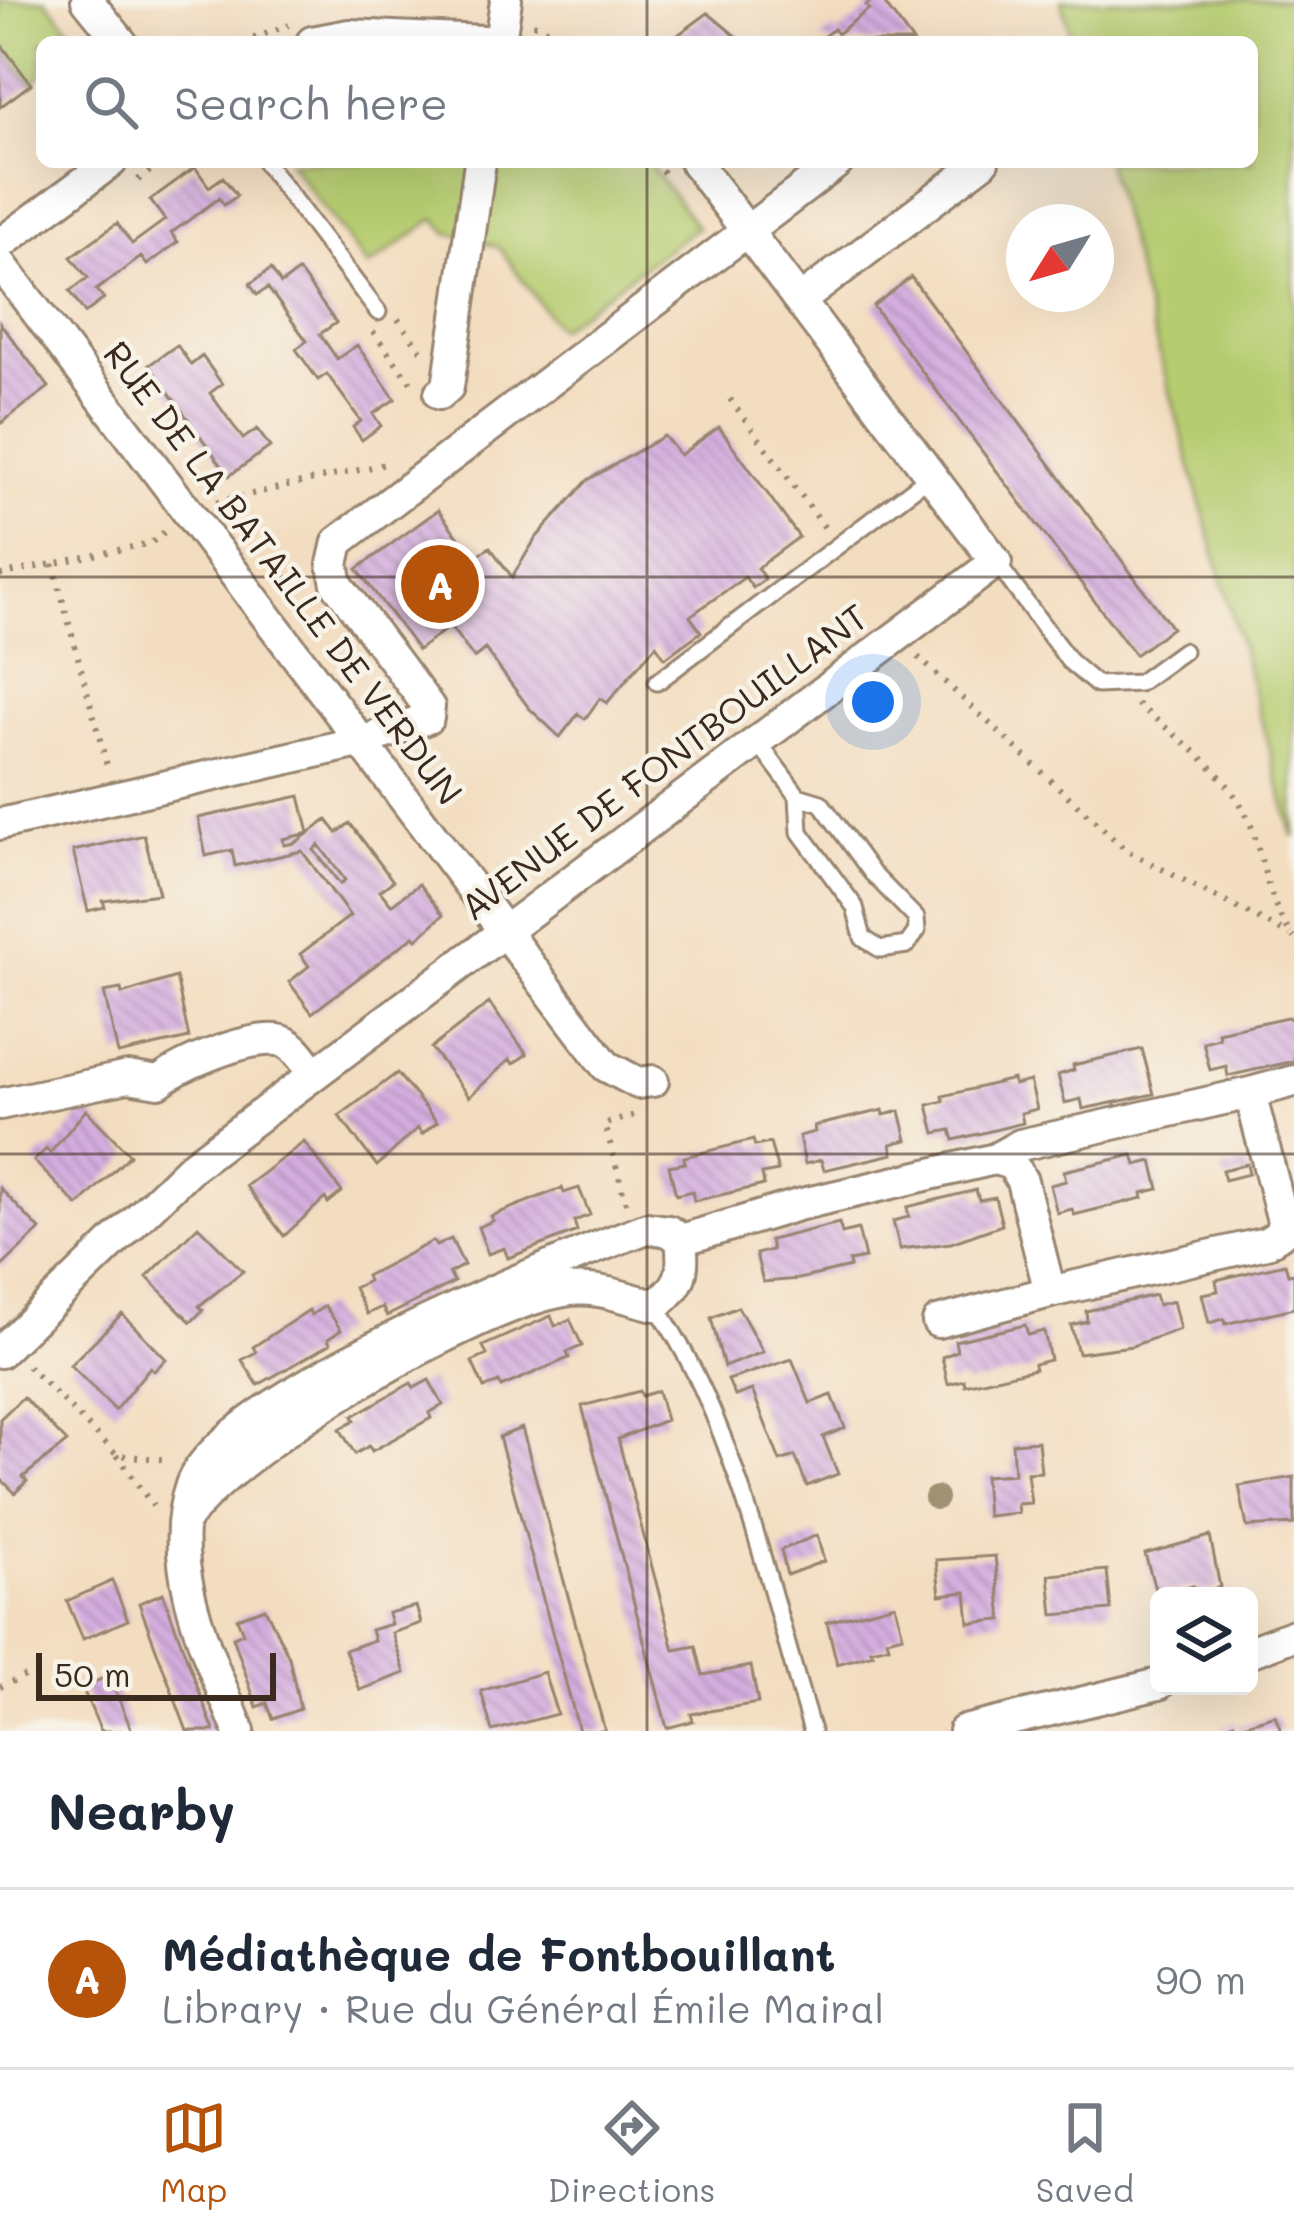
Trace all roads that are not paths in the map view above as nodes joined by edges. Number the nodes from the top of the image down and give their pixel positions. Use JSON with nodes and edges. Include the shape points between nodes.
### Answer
{"nodes":[{"id":1,"x":91,"y":1,"type":"edge"},
{"id":2,"x":503,"y":29,"type":"edge"},
{"id":3,"x":117,"y":36,"type":"edge"},
{"id":4,"x":345,"y":36,"type":"edge"},
{"id":5,"x":104,"y":168,"type":"edge"},
{"id":6,"x":270,"y":168,"type":"edge"},
{"id":7,"x":479,"y":168,"type":"edge"},
{"id":8,"x":700,"y":168,"type":"edge"},
{"id":9,"x":830,"y":168,"type":"edge"},
{"id":10,"x":975,"y":168,"type":"edge"},
{"id":11,"x":751,"y":231,"type":"junction"},
{"id":12,"x":0,"y":244,"type":"edge"},
{"id":13,"x":0,"y":263,"type":"edge"},
{"id":14,"x":802,"y":299,"type":"junction"},
{"id":15,"x":378,"y":312,"type":"dead end"},
{"id":16,"x":440,"y":394,"type":"dead end"},
{"id":17,"x":930,"y":476,"type":"junction"},
{"id":18,"x":996,"y":562,"type":"junction"},
{"id":19,"x":1183,"y":651,"type":"dead end"},
{"id":20,"x":657,"y":682,"type":"dead end"},
{"id":21,"x":364,"y":741,"type":"junction"},
{"id":22,"x":757,"y":741,"type":"junction"},
{"id":23,"x":798,"y":796,"type":"junction"},
{"id":24,"x":0,"y":824,"type":"edge"},
{"id":25,"x":504,"y":930,"type":"junction"},
{"id":26,"x":313,"y":1072,"type":"junction"},
{"id":27,"x":646,"y":1082,"type":"road end"},
{"id":28,"x":1294,"y":1082,"type":"edge"},
{"id":29,"x":1250,"y":1093,"type":"junction"},
{"id":30,"x":0,"y":1104,"type":"edge"},
{"id":31,"x":995,"y":1160,"type":"junction"},
{"id":32,"x":681,"y":1240,"type":"junction"},
{"id":33,"x":1050,"y":1292,"type":"junction"},
{"id":34,"x":655,"y":1305,"type":"junction"},
{"id":35,"x":938,"y":1322,"type":"dead end"},
{"id":36,"x":12,"y":1360,"type":"edge"},
{"id":37,"x":187,"y":1517,"type":"junction"},
{"id":38,"x":1294,"y":1635,"type":"edge"},
{"id":39,"x":1258,"y":1649,"type":"edge"},
{"id":40,"x":1150,"y":1686,"type":"edge"},
{"id":41,"x":239,"y":1731,"type":"edge"},
{"id":42,"x":812,"y":1731,"type":"edge"},
{"id":43,"x":964,"y":1731,"type":"edge"}],
"edges":[{"from":1,"to":3,"type":"street"},
{"from":2,"to":4,"type":"street"},
{"from":5,"to":12,"type":"street"},
{"from":6,"to":15,"type":"lane"},
{"from":7,"to":16,"type":"street","via":[[448,387]]},
{"from":8,"to":11,"type":"street"},
{"from":9,"to":11,"type":"street"},
{"from":10,"to":14,"type":"street"},
{"from":11,"to":14,"type":"street"},
{"from":11,"to":21,"type":"street","via":[[338,542],[337,584],[430,707],[415,726]]},
{"from":13,"to":21,"type":"street","name":"RUE DE LA BATAILLE DE VERDUN"},
{"from":14,"to":17,"type":"street"},
{"from":17,"to":18,"type":"street"},
{"from":17,"to":20,"type":"lane"},
{"from":18,"to":19,"type":"lane","via":[[1084,678],[1115,687],[1139,683]]},
{"from":18,"to":22,"type":"street","name":"AVENUE DE FONTBOUILLANT"},
{"from":21,"to":24,"type":"street"},
{"from":21,"to":25,"type":"street","name":"RUE DE LA BATAILLE DE VERDUN"},
{"from":22,"to":23,"type":"lane"},
{"from":22,"to":25,"type":"street","name":"AVENUE DE FONTBOUILLANT"},
{"from":23,"to":23,"type":"lane","via":[[800,832],[855,907],[863,938],[880,949],[907,945],[916,918],[821,803]]},
{"from":25,"to":26,"type":"street","name":"AVENUE DE FONTBOUILLANT"},
{"from":25,"to":27,"type":"street","name":"RUE DE LA BATAILLE DE VERDUN","via":[[606,1066]]},
{"from":26,"to":30,"type":"street","via":[[277,1040],[184,1062],[160,1082],[128,1077]]},
{"from":26,"to":36,"type":"street","name":"AVENUE DE FONTBOUILLANT","via":[[191,1167]]},
{"from":28,"to":29,"type":"street"},
{"from":29,"to":31,"type":"street","via":[[1020,1145]]},
{"from":29,"to":33,"type":"street","via":[[1280,1234]]},
{"from":31,"to":32,"type":"street"},
{"from":31,"to":33,"type":"street","via":[[1012,1164],[1022,1181]]},
{"from":32,"to":34,"type":"street","via":[[679,1285]]},
{"from":32,"to":37,"type":"street","via":[[669,1231],[634,1233],[357,1356],[256,1418],[204,1464]]},
{"from":33,"to":35,"type":"street"},
{"from":34,"to":37,"type":"street","via":[[569,1289],[466,1328],[269,1441],[224,1473]]},
{"from":34,"to":42,"type":"lane","via":[[680,1340],[730,1464]]},
{"from":37,"to":41,"type":"street","via":[[188,1590]]},
{"from":38,"to":39,"type":"street"},
{"from":40,"to":43,"type":"street"}]}
